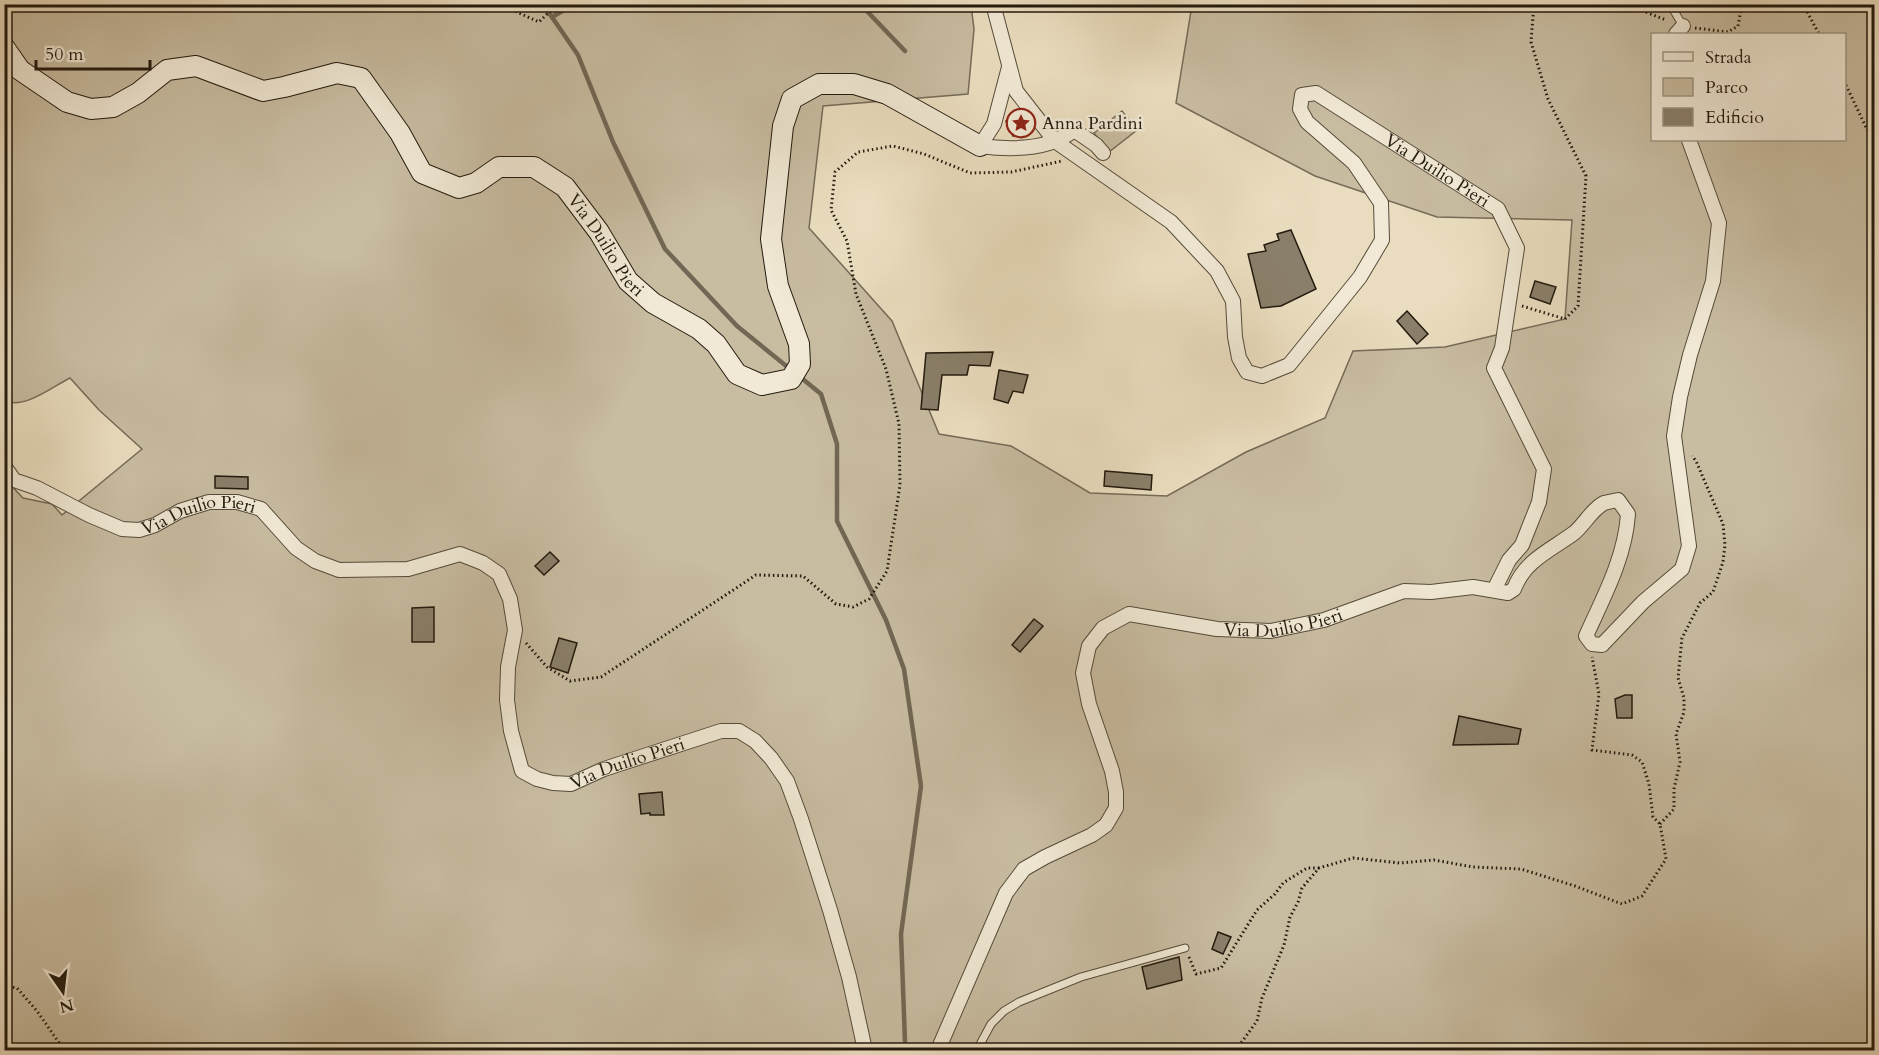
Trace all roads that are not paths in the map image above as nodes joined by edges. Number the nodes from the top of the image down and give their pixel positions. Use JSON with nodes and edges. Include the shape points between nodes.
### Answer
{"nodes":[{"id":1,"x":993,"y":4,"type":"edge"},
{"id":2,"x":1670,"y":4,"type":"edge"},
{"id":3,"x":1680,"y":30,"type":"edge"},
{"id":4,"x":4,"y":47,"type":"edge"},
{"id":5,"x":1009,"y":65,"type":"junction"},
{"id":6,"x":1055,"y":141,"type":"junction"},
{"id":7,"x":1689,"y":141,"type":"edge"},
{"id":8,"x":980,"y":146,"type":"junction"},
{"id":9,"x":1103,"y":153,"type":"dead end"},
{"id":10,"x":4,"y":466,"type":"edge"},
{"id":11,"x":1494,"y":590,"type":"junction"},
{"id":12,"x":1185,"y":948,"type":"road end"},
{"id":13,"x":865,"y":1050,"type":"edge"},
{"id":14,"x":938,"y":1050,"type":"edge"},
{"id":15,"x":977,"y":1050,"type":"edge"}],
"edges":[{"from":1,"to":5,"type":"street"},
{"from":2,"to":3,"type":"lane"},
{"from":4,"to":8,"type":"street","name":"Via Duilio Pieri","via":[[20,70],[67,102],[91,109],[113,107],[167,70],[196,66],[263,91],[337,73],[361,78],[400,133],[422,173],[459,188],[476,183],[499,167],[534,167],[565,187],[599,232],[628,281],[653,303],[699,329],[716,344],[737,374],[762,386],[795,372],[799,344],[778,286],[771,239],[783,126],[792,99],[819,84],[854,84],[887,94]]},
{"from":5,"to":6,"type":"street","name":"Via Duilio Pieri","via":[[1016,91]]},
{"from":5,"to":8,"type":"street","via":[[994,124]]},
{"from":6,"to":8,"type":"street","name":"Via Duilio Pieri","via":[[1006,149]]},
{"from":6,"to":9,"type":"street","via":[[1074,130]]},
{"from":6,"to":11,"type":"street","name":"Via Duilio Pieri","via":[[1171,222],[1216,271],[1233,301],[1239,358],[1247,372],[1262,376],[1289,365],[1360,277],[1382,240],[1381,203],[1354,162],[1307,122],[1300,109],[1302,95],[1316,93],[1498,209],[1517,248],[1502,348],[1494,368],[1544,469],[1539,502],[1522,545],[1509,560]]},
{"from":7,"to":11,"type":"street","via":[[1719,223],[1713,281],[1692,347],[1674,436],[1689,546],[1682,569],[1602,645],[1592,644],[1586,636],[1618,563],[1626,534],[1628,514],[1618,500],[1603,504],[1575,532],[1537,557],[1514,589],[1508,593]]},
{"from":10,"to":13,"type":"street","name":"Via Duilio Pieri","via":[[14,480],[122,529],[139,530],[209,502],[237,502],[261,509],[296,548],[339,570],[408,569],[460,554],[483,563],[499,574],[510,599],[515,630],[508,667],[511,731],[522,771],[537,780],[571,784],[604,769],[721,731],[739,731],[755,741],[787,781],[849,977]]},
{"from":11,"to":14,"type":"street","name":"Via Duilio Pieri","via":[[1473,587],[1404,591],[1324,620],[1271,631],[1217,629],[1129,614],[1103,628],[1089,646],[1083,673],[1089,704],[1112,771],[1116,808],[1106,825],[1092,835],[1024,869],[1006,893]]},
{"from":12,"to":15,"type":"lane","via":[[1081,977],[1019,1002],[991,1024]]}]}
